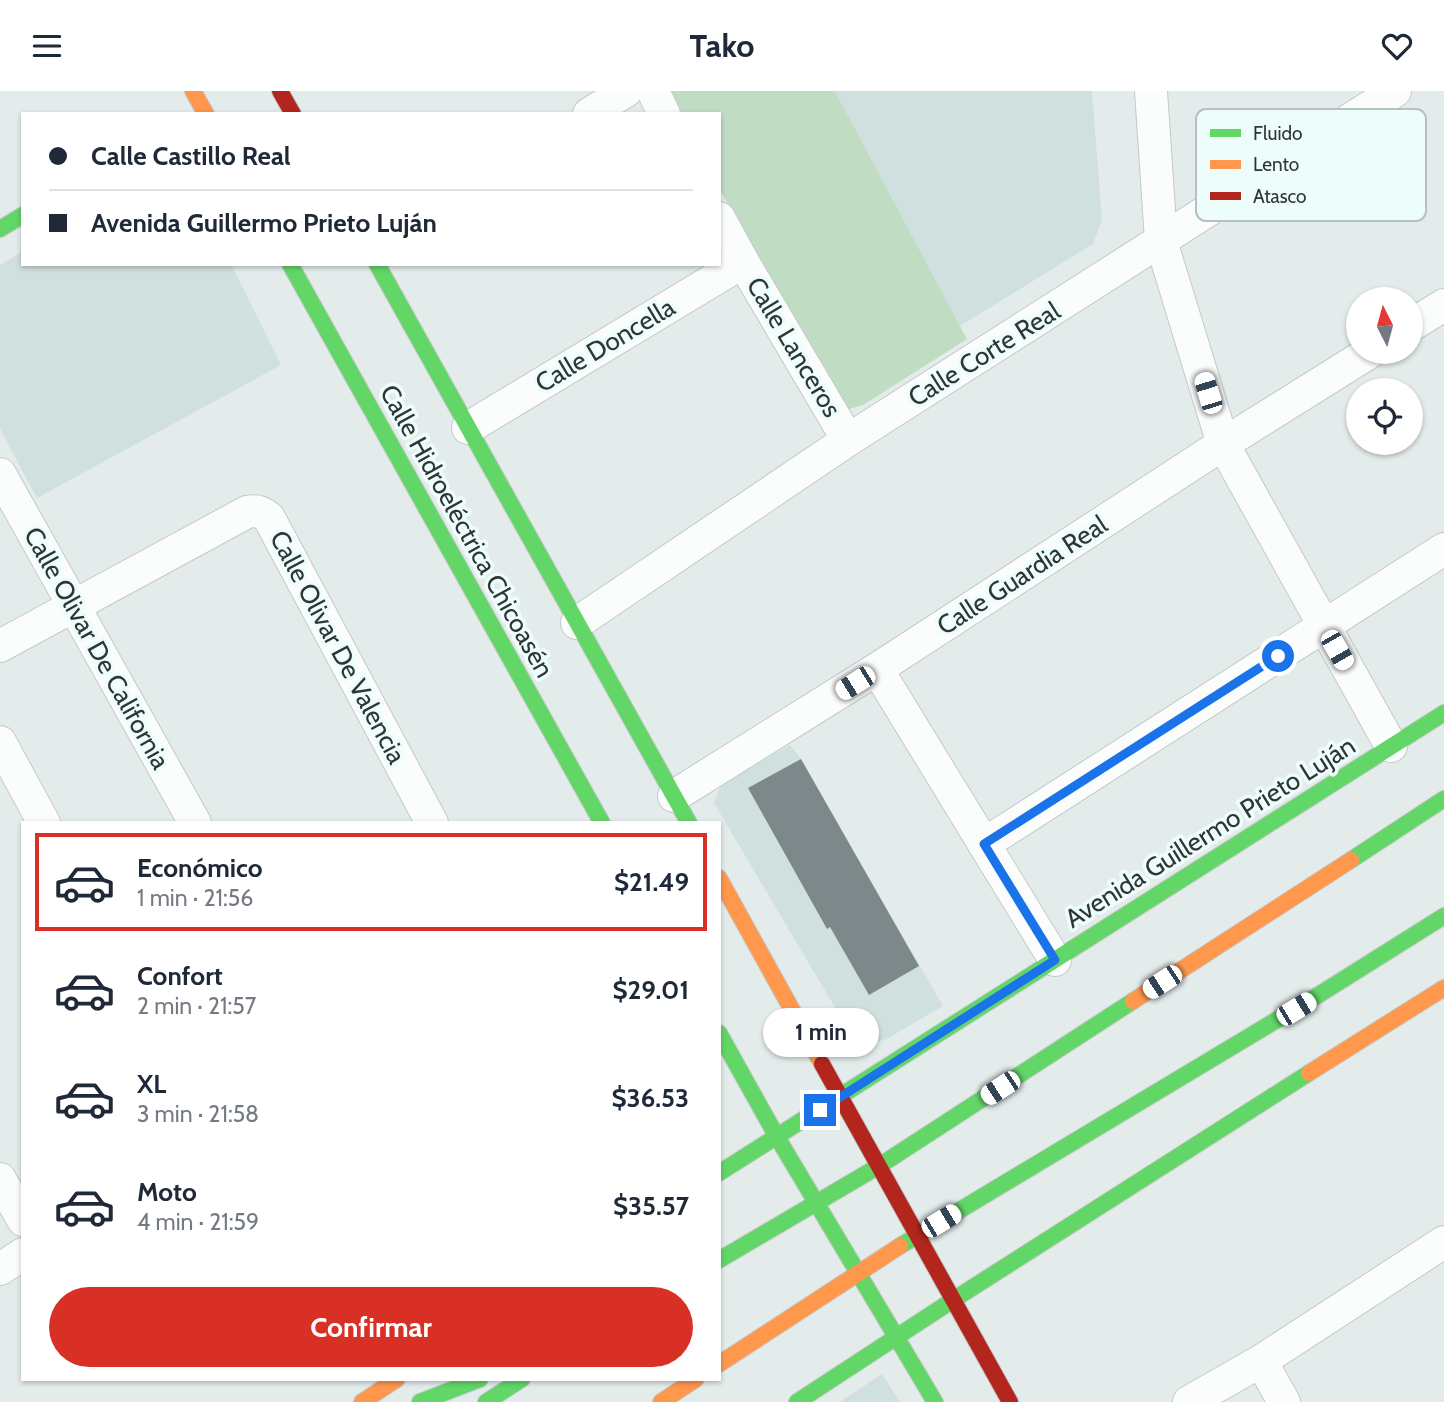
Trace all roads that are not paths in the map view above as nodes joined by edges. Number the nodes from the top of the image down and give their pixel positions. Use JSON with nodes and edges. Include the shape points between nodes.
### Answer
{"nodes":[{"id":1,"x":280,"y":91,"type":"edge"},
{"id":2,"x":626,"y":91,"type":"edge"},
{"id":3,"x":653,"y":91,"type":"edge"},
{"id":4,"x":1151,"y":91,"type":"edge"},
{"id":5,"x":1395,"y":91,"type":"edge"},
{"id":6,"x":1367,"y":109,"type":"edge"},
{"id":7,"x":292,"y":112,"type":"edge"},
{"id":8,"x":592,"y":112,"type":"edge"},
{"id":9,"x":663,"y":112,"type":"edge"},
{"id":10,"x":21,"y":216,"type":"edge"},
{"id":11,"x":1196,"y":218,"type":"edge"},
{"id":12,"x":721,"y":222,"type":"edge"},
{"id":13,"x":0,"y":229,"type":"edge"},
{"id":14,"x":1161,"y":240,"type":"junction"},
{"id":15,"x":743,"y":261,"type":"junction"},
{"id":16,"x":291,"y":266,"type":"edge"},
{"id":17,"x":378,"y":266,"type":"edge"},
{"id":18,"x":1444,"y":305,"type":"edge"},
{"id":19,"x":1423,"y":318,"type":"edge"},
{"id":20,"x":1351,"y":364,"type":"edge"},
{"id":21,"x":468,"y":428,"type":"junction"},
{"id":22,"x":848,"y":440,"type":"junction"},
{"id":23,"x":1223,"y":444,"type":"junction"},
{"id":24,"x":0,"y":474,"type":"edge"},
{"id":25,"x":1444,"y":548,"type":"edge"},
{"id":26,"x":74,"y":605,"type":"junction"},
{"id":27,"x":577,"y":622,"type":"junction"},
{"id":28,"x":1324,"y":627,"type":"junction"},
{"id":29,"x":0,"y":646,"type":"edge"},
{"id":30,"x":877,"y":669,"type":"junction"},
{"id":31,"x":1444,"y":713,"type":"edge"},
{"id":32,"x":0,"y":742,"type":"edge"},
{"id":33,"x":1391,"y":746,"type":"junction"},
{"id":34,"x":1444,"y":789,"type":"edge"},
{"id":35,"x":1444,"y":799,"type":"edge"},
{"id":36,"x":681,"y":809,"type":"edge"},
{"id":37,"x":43,"y":821,"type":"edge"},
{"id":38,"x":194,"y":821,"type":"edge"},
{"id":39,"x":431,"y":821,"type":"edge"},
{"id":40,"x":601,"y":821,"type":"edge"},
{"id":41,"x":1394,"y":831,"type":"junction"},
{"id":42,"x":984,"y":844,"type":"junction"},
{"id":43,"x":721,"y":882,"type":"edge"},
{"id":44,"x":1444,"y":916,"type":"edge"},
{"id":45,"x":1055,"y":960,"type":"junction"},
{"id":46,"x":1391,"y":967,"type":"dead end"},
{"id":47,"x":1444,"y":988,"type":"edge"},
{"id":48,"x":1320,"y":994,"type":"junction"},
{"id":49,"x":721,"y":1037,"type":"edge"},
{"id":50,"x":842,"y":1097,"type":"junction"},
{"id":51,"x":777,"y":1137,"type":"junction"},
{"id":52,"x":879,"y":1166,"type":"junction"},
{"id":53,"x":721,"y":1172,"type":"edge"},
{"id":54,"x":0,"y":1179,"type":"edge"},
{"id":55,"x":816,"y":1202,"type":"junction"},
{"id":56,"x":21,"y":1216,"type":"edge"},
{"id":57,"x":917,"y":1235,"type":"junction"},
{"id":58,"x":1444,"y":1242,"type":"edge"},
{"id":59,"x":21,"y":1255,"type":"edge"},
{"id":60,"x":721,"y":1259,"type":"edge"},
{"id":61,"x":0,"y":1269,"type":"edge"},
{"id":62,"x":859,"y":1273,"type":"junction"},
{"id":63,"x":953,"y":1300,"type":"junction"},
{"id":64,"x":897,"y":1338,"type":"junction"},
{"id":65,"x":1261,"y":1361,"type":"junction"},
{"id":66,"x":721,"y":1363,"type":"edge"},
{"id":67,"x":394,"y":1381,"type":"edge"},
{"id":68,"x":475,"y":1381,"type":"edge"},
{"id":69,"x":519,"y":1381,"type":"edge"},
{"id":70,"x":693,"y":1381,"type":"edge"},
{"id":71,"x":362,"y":1402,"type":"edge"},
{"id":72,"x":420,"y":1402,"type":"edge"},
{"id":73,"x":486,"y":1402,"type":"edge"},
{"id":74,"x":661,"y":1402,"type":"edge"},
{"id":75,"x":797,"y":1402,"type":"edge"},
{"id":76,"x":935,"y":1402,"type":"edge"},
{"id":77,"x":1010,"y":1402,"type":"edge"},
{"id":78,"x":1189,"y":1402,"type":"edge"},
{"id":79,"x":1284,"y":1402,"type":"edge"}],
"edges":[{"from":1,"to":7,"type":"main road"},
{"from":2,"to":8,"type":"street"},
{"from":3,"to":9,"type":"street"},
{"from":4,"to":14,"type":"street"},
{"from":5,"to":6,"type":"street","name":"Calle Corte Real"},
{"from":10,"to":13,"type":"main road"},
{"from":11,"to":14,"type":"street","name":"Calle Corte Real"},
{"from":12,"to":15,"type":"street","name":"Calle Lanceros"},
{"from":14,"to":22,"type":"street","name":"Calle Corte Real"},
{"from":14,"to":23,"type":"street"},
{"from":15,"to":21,"type":"street","name":"Calle Doncella"},
{"from":15,"to":22,"type":"street","name":"Calle Lanceros"},
{"from":16,"to":40,"type":"main road","name":"Calle Hidroeléctrica Chicoasén"},
{"from":17,"to":21,"type":"main road","name":"Calle Hidroeléctrica Chicoasén"},
{"from":18,"to":19,"type":"street"},
{"from":20,"to":23,"type":"street","name":"Calle Guardia Real"},
{"from":21,"to":27,"type":"main road","name":"Calle Hidroeléctrica Chicoasén"},
{"from":22,"to":27,"type":"street","name":"Calle Corte Real"},
{"from":23,"to":28,"type":"street"},
{"from":23,"to":30,"type":"street","name":"Calle Guardia Real"},
{"from":24,"to":26,"type":"street","name":"Calle Olivar De California"},
{"from":25,"to":28,"type":"street"},
{"from":26,"to":29,"type":"street","name":"Calle Olivar De Valencia"},
{"from":26,"to":38,"type":"street","name":"Calle Olivar De California"},
{"from":26,"to":39,"type":"street","name":"Calle Olivar De Valencia","via":[[247,512],[263,513]]},
{"from":27,"to":36,"type":"main road","name":"Calle Hidroeléctrica Chicoasén"},
{"from":28,"to":33,"type":"street"},
{"from":28,"to":42,"type":"street"},
{"from":30,"to":36,"type":"street","name":"Calle Guardia Real"},
{"from":30,"to":42,"type":"street"},
{"from":31,"to":33,"type":"main road","name":"Avenida Guillermo Prieto Luján"},
{"from":32,"to":37,"type":"street"},
{"from":33,"to":45,"type":"main road","name":"Avenida Guillermo Prieto Luján"},
{"from":34,"to":41,"type":"main road"},
{"from":35,"to":41,"type":"main road"},
{"from":41,"to":52,"type":"main road"},
{"from":42,"to":45,"type":"street"},
{"from":43,"to":50,"type":"main road"},
{"from":44,"to":48,"type":"main road"},
{"from":45,"to":50,"type":"main road","name":"Avenida Guillermo Prieto Luján"},
{"from":46,"to":48,"type":"main road"},
{"from":47,"to":63,"type":"main road"},
{"from":48,"to":57,"type":"main road"},
{"from":49,"to":51,"type":"main road"},
{"from":50,"to":51,"type":"main road","name":"Avenida Guillermo Prieto Luján"},
{"from":50,"to":52,"type":"main road"},
{"from":51,"to":53,"type":"main road","name":"Avenida Guillermo Prieto Luján"},
{"from":51,"to":55,"type":"main road"},
{"from":52,"to":55,"type":"main road"},
{"from":52,"to":57,"type":"main road"},
{"from":54,"to":56,"type":"street"},
{"from":55,"to":60,"type":"main road"},
{"from":55,"to":62,"type":"main road"},
{"from":57,"to":62,"type":"main road"},
{"from":57,"to":63,"type":"main road"},
{"from":58,"to":65,"type":"street"},
{"from":59,"to":61,"type":"street"},
{"from":62,"to":64,"type":"main road"},
{"from":62,"to":66,"type":"main road"},
{"from":63,"to":64,"type":"main road"},
{"from":63,"to":77,"type":"main road"},
{"from":64,"to":75,"type":"main road"},
{"from":64,"to":76,"type":"main road"},
{"from":65,"to":78,"type":"street"},
{"from":65,"to":79,"type":"street"},
{"from":67,"to":71,"type":"main road"},
{"from":68,"to":72,"type":"main road"},
{"from":69,"to":73,"type":"main road"},
{"from":70,"to":74,"type":"main road"}]}
